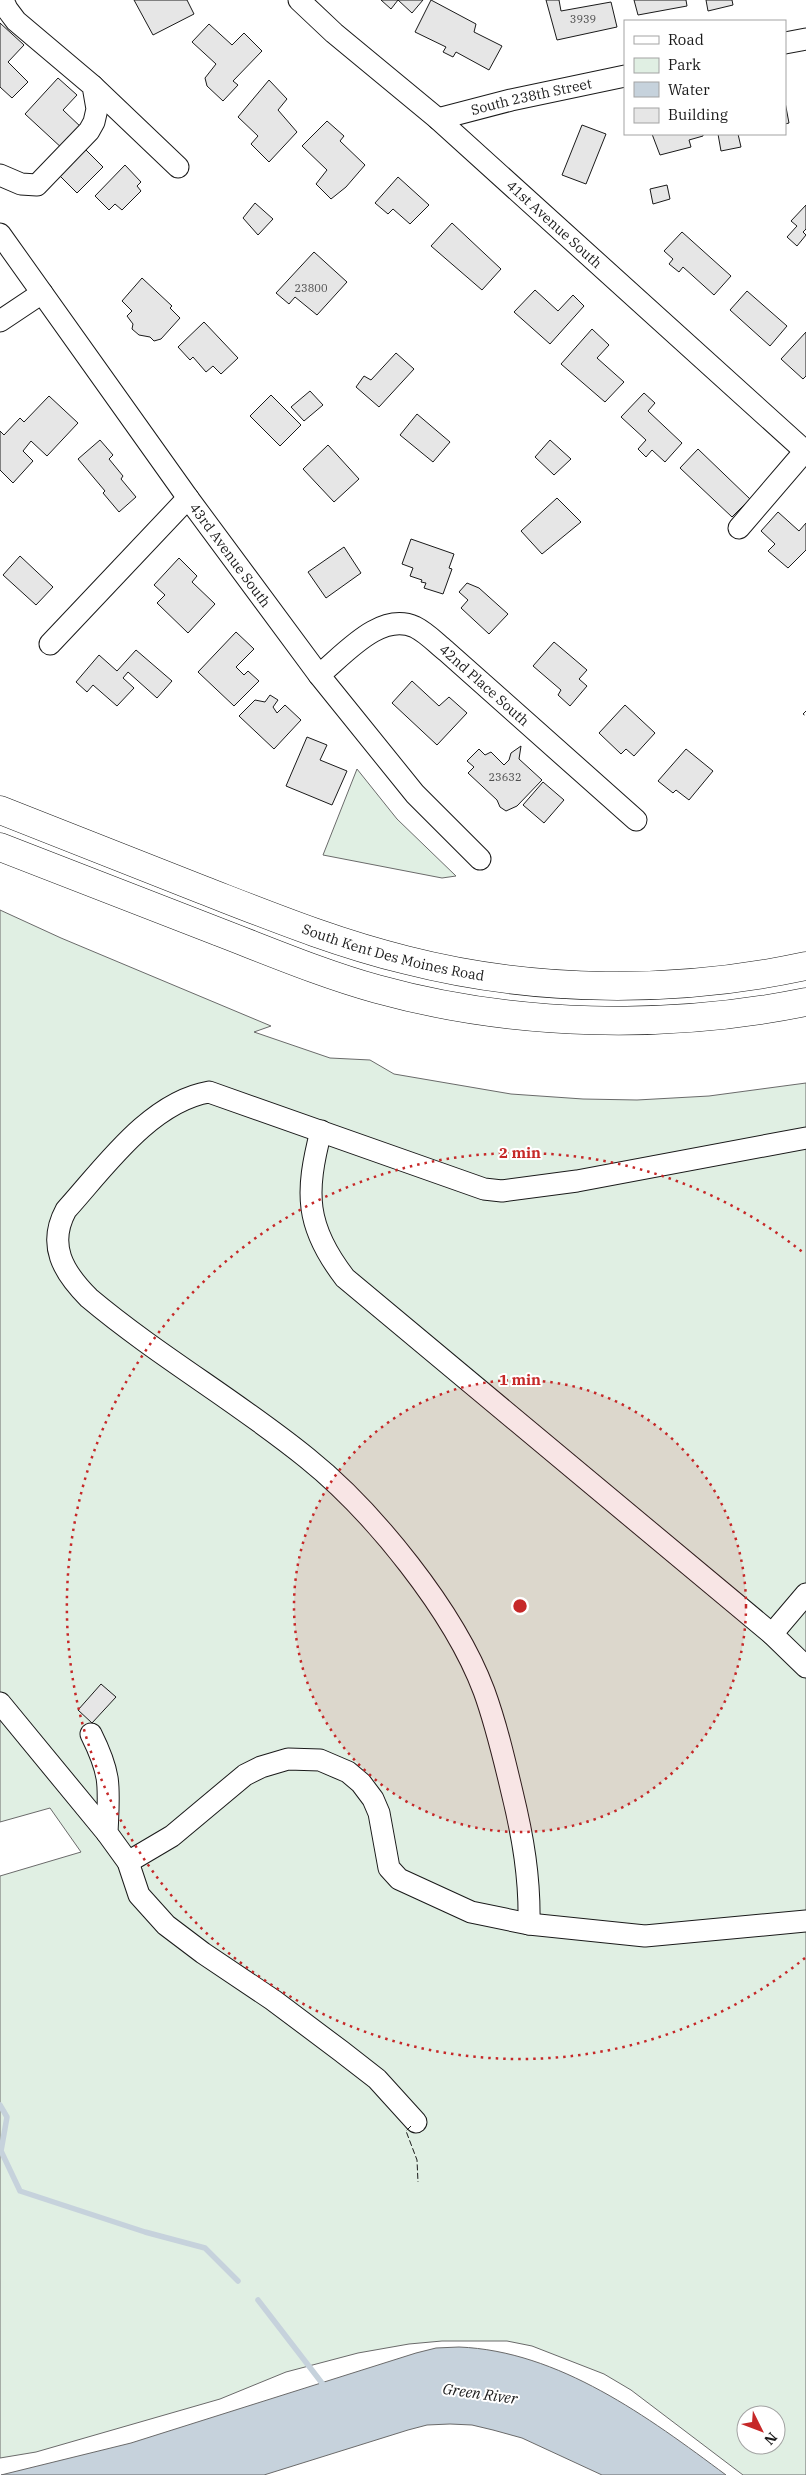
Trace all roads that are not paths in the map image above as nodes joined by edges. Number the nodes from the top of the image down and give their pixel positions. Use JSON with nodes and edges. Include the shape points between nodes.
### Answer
{"nodes":[{"id":1,"x":4,"y":0,"type":"edge"},
{"id":2,"x":299,"y":0,"type":"edge"},
{"id":3,"x":806,"y":39,"type":"edge"},
{"id":4,"x":786,"y":43,"type":"edge"},
{"id":5,"x":624,"y":76,"type":"edge"},
{"id":6,"x":93,"y":86,"type":"junction"},
{"id":7,"x":438,"y":119,"type":"junction"},
{"id":8,"x":178,"y":167,"type":"dead end"},
{"id":9,"x":0,"y":175,"type":"edge"},
{"id":10,"x":0,"y":234,"type":"edge"},
{"id":11,"x":42,"y":293,"type":"junction"},
{"id":12,"x":0,"y":321,"type":"edge"},
{"id":13,"x":806,"y":452,"type":"edge"},
{"id":14,"x":188,"y":498,"type":"junction"},
{"id":15,"x":740,"y":528,"type":"dead end"},
{"id":16,"x":50,"y":644,"type":"dead end"},
{"id":17,"x":319,"y":675,"type":"junction"},
{"id":18,"x":0,"y":810,"type":"edge"},
{"id":19,"x":636,"y":820,"type":"dead end"},
{"id":20,"x":0,"y":847,"type":"edge"},
{"id":21,"x":480,"y":860,"type":"dead end"},
{"id":22,"x":806,"y":966,"type":"edge"},
{"id":23,"x":806,"y":1002,"type":"edge"},
{"id":24,"x":321,"y":1131,"type":"junction"},
{"id":25,"x":806,"y":1138,"type":"edge"},
{"id":26,"x":806,"y":1594,"type":"edge"},
{"id":27,"x":772,"y":1634,"type":"junction"},
{"id":28,"x":806,"y":1667,"type":"edge"},
{"id":29,"x":0,"y":1703,"type":"edge"},
{"id":30,"x":91,"y":1734,"type":"dead end"},
{"id":31,"x":107,"y":1833,"type":"junction"},
{"id":32,"x":128,"y":1862,"type":"junction"},
{"id":33,"x":806,"y":1921,"type":"edge"},
{"id":34,"x":529,"y":1924,"type":"junction"},
{"id":35,"x":416,"y":2122,"type":"dead end"}],
"edges":[{"from":1,"to":6,"type":"street","via":[[6,9],[16,22]]},
{"from":2,"to":7,"type":"street","name":"41st Avenue South"},
{"from":3,"to":4,"type":"street"},
{"from":5,"to":7,"type":"street","name":"South 238th Street"},
{"from":6,"to":8,"type":"street"},
{"from":6,"to":9,"type":"street","via":[[97,104],[94,122],[45,178],[37,185],[30,185]]},
{"from":7,"to":13,"type":"street","name":"41st Avenue South"},
{"from":10,"to":11,"type":"street","name":"43rd Avenue South"},
{"from":11,"to":12,"type":"street"},
{"from":11,"to":14,"type":"street","name":"43rd Avenue South"},
{"from":13,"to":15,"type":"street"},
{"from":14,"to":16,"type":"street"},
{"from":14,"to":17,"type":"street","name":"43rd Avenue South"},
{"from":17,"to":19,"type":"street","name":"42nd Place South","via":[[362,639],[382,627],[402,623],[415,627]]},
{"from":17,"to":21,"type":"street","name":"43rd Avenue South","via":[[414,794]]},
{"from":18,"to":22,"type":"highway","name":"South Kent Des Moines Road","via":[[290,924],[345,943],[440,968],[557,984],[649,985],[747,977]]},
{"from":20,"to":23,"type":"highway","via":[[281,956],[378,989],[442,1004],[581,1020],[679,1020]]},
{"from":24,"to":25,"type":"street","via":[[484,1189],[502,1191],[577,1181]]},
{"from":24,"to":27,"type":"street","via":[[311,1168],[310,1192],[315,1228],[331,1260],[345,1278]]},
{"from":24,"to":34,"type":"street","via":[[209,1092],[195,1095],[136,1133],[66,1210],[58,1224],[61,1257],[75,1285],[105,1312],[308,1458],[348,1494],[419,1578],[466,1652],[484,1690],[500,1738],[530,1887]]},
{"from":26,"to":27,"type":"street"},
{"from":27,"to":28,"type":"street"},
{"from":29,"to":31,"type":"street"},
{"from":30,"to":31,"type":"street","via":[[110,1783]]},
{"from":31,"to":32,"type":"street"},
{"from":32,"to":34,"type":"street","via":[[172,1836],[245,1775],[261,1766],[288,1759],[320,1760],[348,1772],[373,1799],[390,1868],[399,1879],[471,1912]]},
{"from":32,"to":35,"type":"street","via":[[139,1895],[166,1925],[273,2000],[370,2074]]},
{"from":33,"to":34,"type":"street","via":[[645,1936]]}]}
